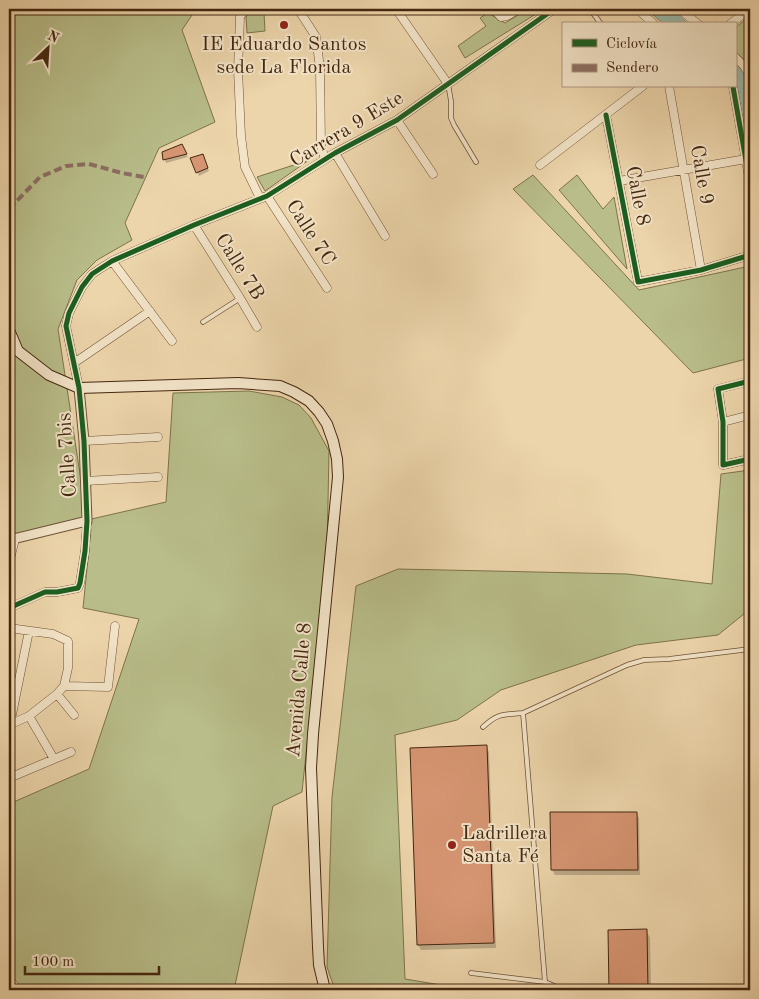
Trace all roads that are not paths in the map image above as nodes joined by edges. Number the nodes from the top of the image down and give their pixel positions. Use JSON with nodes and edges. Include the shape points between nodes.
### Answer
{"nodes":[{"id":1,"x":245,"y":9,"type":"edge"},
{"id":2,"x":298,"y":9,"type":"edge"},
{"id":3,"x":396,"y":9,"type":"edge"},
{"id":4,"x":493,"y":9,"type":"edge"},
{"id":5,"x":519,"y":9,"type":"edge"},
{"id":6,"x":554,"y":9,"type":"edge"},
{"id":7,"x":590,"y":9,"type":"edge"},
{"id":8,"x":637,"y":9,"type":"edge"},
{"id":9,"x":679,"y":9,"type":"edge"},
{"id":10,"x":750,"y":9,"type":"edge"},
{"id":11,"x":600,"y":22,"type":"edge"},
{"id":12,"x":652,"y":22,"type":"edge"},
{"id":13,"x":695,"y":22,"type":"edge"},
{"id":14,"x":733,"y":22,"type":"edge"},
{"id":15,"x":736,"y":59,"type":"edge"},
{"id":16,"x":750,"y":76,"type":"edge"},
{"id":17,"x":448,"y":84,"type":"junction"},
{"id":18,"x":640,"y":88,"type":"edge"},
{"id":19,"x":669,"y":88,"type":"edge"},
{"id":20,"x":733,"y":88,"type":"edge"},
{"id":21,"x":606,"y":115,"type":"junction"},
{"id":22,"x":397,"y":120,"type":"junction"},
{"id":23,"x":335,"y":153,"type":"junction"},
{"id":24,"x":325,"y":159,"type":"junction"},
{"id":25,"x":746,"y":160,"type":"junction"},
{"id":26,"x":476,"y":162,"type":"dead end"},
{"id":27,"x":540,"y":165,"type":"dead end"},
{"id":28,"x":684,"y":170,"type":"junction"},
{"id":29,"x":433,"y":174,"type":"dead end"},
{"id":30,"x":618,"y":180,"type":"junction"},
{"id":31,"x":750,"y":183,"type":"edge"},
{"id":32,"x":263,"y":197,"type":"junction"},
{"id":33,"x":194,"y":225,"type":"junction"},
{"id":34,"x":385,"y":236,"type":"dead end"},
{"id":35,"x":750,"y":255,"type":"edge"},
{"id":36,"x":112,"y":262,"type":"junction"},
{"id":37,"x":701,"y":270,"type":"junction"},
{"id":38,"x":326,"y":288,"type":"dead end"},
{"id":39,"x":240,"y":298,"type":"junction"},
{"id":40,"x":150,"y":311,"type":"junction"},
{"id":41,"x":203,"y":322,"type":"dead end"},
{"id":42,"x":66,"y":326,"type":"joint"},
{"id":43,"x":257,"y":327,"type":"dead end"},
{"id":44,"x":9,"y":330,"type":"edge"},
{"id":45,"x":172,"y":341,"type":"dead end"},
{"id":46,"x":74,"y":363,"type":"junction"},
{"id":47,"x":750,"y":381,"type":"edge"},
{"id":48,"x":79,"y":388,"type":"junction"},
{"id":49,"x":750,"y":415,"type":"edge"},
{"id":50,"x":723,"y":422,"type":"junction"},
{"id":51,"x":158,"y":437,"type":"dead end"},
{"id":52,"x":84,"y":441,"type":"junction"},
{"id":53,"x":750,"y":459,"type":"edge"},
{"id":54,"x":158,"y":477,"type":"dead end"},
{"id":55,"x":86,"y":480,"type":"junction"},
{"id":56,"x":87,"y":520,"type":"junction"},
{"id":57,"x":12,"y":540,"type":"edge"},
{"id":58,"x":9,"y":563,"type":"edge"},
{"id":59,"x":9,"y":608,"type":"edge"},
{"id":60,"x":115,"y":626,"type":"dead end"},
{"id":61,"x":9,"y":628,"type":"edge"},
{"id":62,"x":29,"y":631,"type":"junction"},
{"id":63,"x":750,"y":649,"type":"edge"},
{"id":64,"x":64,"y":686,"type":"junction"},
{"id":65,"x":57,"y":694,"type":"junction"},
{"id":66,"x":522,"y":713,"type":"junction"},
{"id":67,"x":74,"y":715,"type":"dead end"},
{"id":68,"x":29,"y":716,"type":"junction"},
{"id":69,"x":10,"y":724,"type":"edge"},
{"id":70,"x":483,"y":728,"type":"dead end"},
{"id":71,"x":71,"y":752,"type":"dead end"},
{"id":72,"x":54,"y":759,"type":"junction"},
{"id":73,"x":9,"y":778,"type":"edge"},
{"id":74,"x":471,"y":974,"type":"dead end"},
{"id":75,"x":9,"y":979,"type":"edge"},
{"id":76,"x":546,"y":982,"type":"junction"},
{"id":77,"x":18,"y":990,"type":"edge"},
{"id":78,"x":326,"y":990,"type":"edge"},
{"id":79,"x":564,"y":990,"type":"edge"}],
"edges":[{"from":1,"to":32,"type":"street","name":"Calle 7C","via":[[240,16],[238,70],[241,136],[245,167]]},
{"from":2,"to":24,"type":"street","via":[[316,37],[320,68],[321,146]]},
{"from":3,"to":17,"type":"street"},
{"from":4,"to":5,"type":"street","via":[[501,17]]},
{"from":6,"to":17,"type":"street","name":"Carrera 9 Este"},
{"from":7,"to":11,"type":"lane"},
{"from":8,"to":12,"type":"street"},
{"from":9,"to":13,"type":"street"},
{"from":10,"to":14,"type":"street"},
{"from":15,"to":16,"type":"street"},
{"from":17,"to":22,"type":"street","name":"Carrera 9 Este"},
{"from":17,"to":26,"type":"lane","via":[[451,118]]},
{"from":18,"to":21,"type":"street"},
{"from":19,"to":28,"type":"street","name":"Calle 9"},
{"from":20,"to":25,"type":"street"},
{"from":21,"to":27,"type":"street"},
{"from":21,"to":30,"type":"street","name":"Calle 8"},
{"from":22,"to":23,"type":"street","name":"Carrera 9 Este"},
{"from":22,"to":29,"type":"street"},
{"from":23,"to":24,"type":"street","name":"Carrera 9 Este"},
{"from":23,"to":34,"type":"street"},
{"from":24,"to":32,"type":"street","name":"Carrera 9 Este"},
{"from":25,"to":28,"type":"street"},
{"from":25,"to":31,"type":"street"},
{"from":28,"to":30,"type":"street"},
{"from":28,"to":37,"type":"street","name":"Calle 9"},
{"from":30,"to":37,"type":"street","name":"Calle 8","via":[[638,282]]},
{"from":32,"to":33,"type":"street","name":"Carrera 9 Este"},
{"from":32,"to":38,"type":"street","name":"Calle 7C"},
{"from":33,"to":36,"type":"street","name":"Carrera 9 Este"},
{"from":33,"to":39,"type":"street","name":"Calle 7B"},
{"from":35,"to":37,"type":"street"},
{"from":36,"to":40,"type":"street"},
{"from":36,"to":42,"type":"street","name":"Carrera 9 Este","via":[[92,274],[82,287]]},
{"from":39,"to":41,"type":"lane"},
{"from":39,"to":43,"type":"street","name":"Calle 7B"},
{"from":40,"to":45,"type":"street"},
{"from":40,"to":46,"type":"street"},
{"from":42,"to":46,"type":"street","name":"Calle 7bis"},
{"from":44,"to":48,"type":"main road","via":[[18,351],[49,375]]},
{"from":46,"to":48,"type":"street","name":"Calle 7bis"},
{"from":47,"to":50,"type":"street","via":[[718,388]]},
{"from":48,"to":52,"type":"street","name":"Calle 7bis"},
{"from":48,"to":78,"type":"main road","name":"Avenida Calle 8","via":[[238,383],[280,386],[309,401],[327,424],[337,459],[338,476],[311,768],[319,966]]},
{"from":49,"to":50,"type":"street"},
{"from":50,"to":53,"type":"street","via":[[723,465]]},
{"from":51,"to":52,"type":"street"},
{"from":52,"to":55,"type":"street","name":"Calle 7bis"},
{"from":54,"to":55,"type":"street"},
{"from":55,"to":56,"type":"street","name":"Calle 7bis"},
{"from":56,"to":57,"type":"street"},
{"from":56,"to":59,"type":"street","via":[[78,588],[45,592]]},
{"from":57,"to":58,"type":"street"},
{"from":60,"to":64,"type":"street","via":[[108,687]]},
{"from":61,"to":62,"type":"street"},
{"from":62,"to":64,"type":"street","via":[[53,634],[68,641]]},
{"from":62,"to":69,"type":"street"},
{"from":63,"to":66,"type":"lane","via":[[644,660]]},
{"from":64,"to":65,"type":"street"},
{"from":65,"to":67,"type":"street"},
{"from":65,"to":68,"type":"street"},
{"from":66,"to":70,"type":"lane","via":[[493,718]]},
{"from":66,"to":76,"type":"lane"},
{"from":68,"to":69,"type":"street"},
{"from":68,"to":72,"type":"street"},
{"from":71,"to":72,"type":"street"},
{"from":72,"to":73,"type":"street"},
{"from":74,"to":76,"type":"lane"},
{"from":75,"to":77,"type":"street"},
{"from":76,"to":79,"type":"lane"}]}
